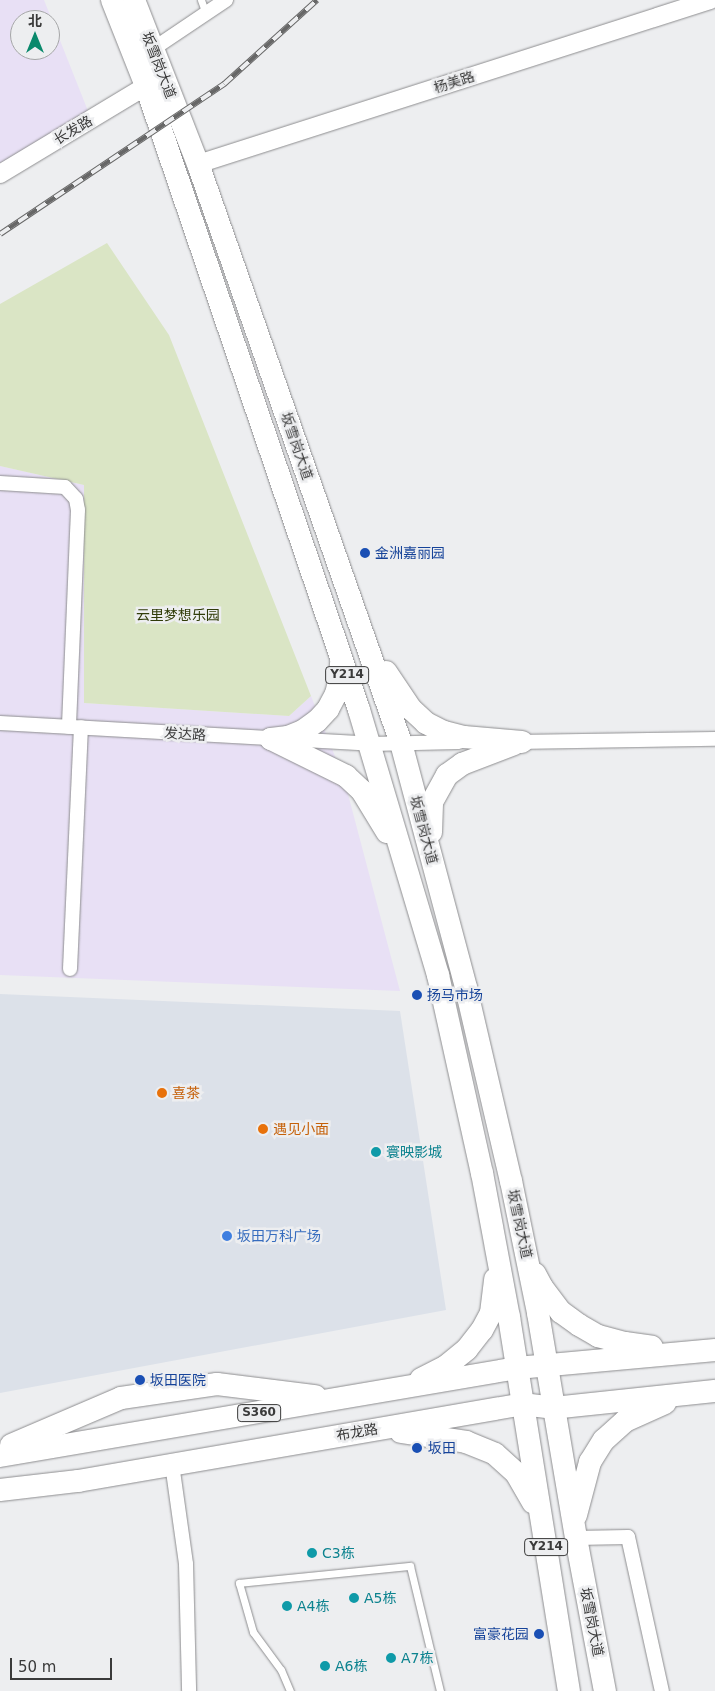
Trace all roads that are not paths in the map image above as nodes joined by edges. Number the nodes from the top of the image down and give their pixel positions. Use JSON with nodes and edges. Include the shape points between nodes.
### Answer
{"nodes":[{"id":1,"x":112,"y":0,"type":"edge"},
{"id":2,"x":134,"y":0,"type":"edge"},
{"id":3,"x":201,"y":0,"type":"edge"},
{"id":4,"x":226,"y":0,"type":"edge"},
{"id":5,"x":710,"y":0,"type":"edge"},
{"id":6,"x":207,"y":14,"type":"junction"},
{"id":7,"x":153,"y":49,"type":"junction"},
{"id":8,"x":146,"y":86,"type":"junction"},
{"id":9,"x":198,"y":164,"type":"junction"},
{"id":10,"x":0,"y":174,"type":"edge"},
{"id":11,"x":0,"y":483,"type":"edge"},
{"id":12,"x":365,"y":640,"type":"junction"},
{"id":13,"x":337,"y":645,"type":"junction"},
{"id":14,"x":0,"y":723,"type":"edge"},
{"id":15,"x":75,"y":727,"type":"junction"},
{"id":16,"x":271,"y":739,"type":"junction"},
{"id":17,"x":715,"y":739,"type":"edge"},
{"id":18,"x":522,"y":742,"type":"junction"},
{"id":19,"x":401,"y":743,"type":"junction"},
{"id":20,"x":371,"y":744,"type":"junction"},
{"id":21,"x":430,"y":855,"type":"junction"},
{"id":22,"x":404,"y":860,"type":"junction"},
{"id":23,"x":70,"y":969,"type":"dead end"},
{"id":24,"x":493,"y":1235,"type":"junction"},
{"id":25,"x":527,"y":1258,"type":"junction"},
{"id":26,"x":715,"y":1350,"type":"edge"},
{"id":27,"x":690,"y":1352,"type":"junction"},
{"id":28,"x":547,"y":1364,"type":"junction"},
{"id":29,"x":517,"y":1368,"type":"junction"},
{"id":30,"x":399,"y":1390,"type":"junction"},
{"id":31,"x":707,"y":1392,"type":"edge"},
{"id":32,"x":341,"y":1399,"type":"junction"},
{"id":33,"x":522,"y":1404,"type":"junction"},
{"id":34,"x":554,"y":1408,"type":"junction"},
{"id":35,"x":377,"y":1429,"type":"junction"},
{"id":36,"x":0,"y":1450,"type":"edge"},
{"id":37,"x":0,"y":1456,"type":"edge"},
{"id":38,"x":172,"y":1464,"type":"junction"},
{"id":39,"x":0,"y":1490,"type":"edge"},
{"id":40,"x":542,"y":1527,"type":"junction"},
{"id":41,"x":575,"y":1532,"type":"junction"},
{"id":42,"x":189,"y":1691,"type":"edge"},
{"id":43,"x":290,"y":1691,"type":"edge"},
{"id":44,"x":440,"y":1691,"type":"edge"},
{"id":45,"x":569,"y":1691,"type":"edge"},
{"id":46,"x":605,"y":1691,"type":"edge"},
{"id":47,"x":662,"y":1691,"type":"edge"}],
"edges":[{"from":1,"to":8,"type":"main road","name":"坂雪岗大道","number":"Y214"},
{"from":2,"to":7,"type":"main road","name":"坂雪岗大道","number":"Y214"},
{"from":3,"to":6,"type":"lane"},
{"from":4,"to":6,"type":"street"},
{"from":5,"to":9,"type":"street","name":"杨美路"},
{"from":6,"to":7,"type":"street"},
{"from":7,"to":9,"type":"main road","name":"坂雪岗大道","number":"Y214"},
{"from":8,"to":10,"type":"street","name":"长发路"},
{"from":8,"to":13,"type":"main road","name":"坂雪岗大道","number":"Y214"},
{"from":9,"to":12,"type":"main road","name":"坂雪岗大道","number":"Y214"},
{"from":11,"to":15,"type":"street","via":[[65,486],[76,499]]},
{"from":12,"to":18,"type":"main road","via":[[411,709],[426,723],[464,737]]},
{"from":12,"to":19,"type":"main road","name":"坂雪岗大道","number":"Y214"},
{"from":13,"to":16,"type":"main road","via":[[340,678],[328,709],[303,731]]},
{"from":13,"to":20,"type":"main road","name":"坂雪岗大道","number":"Y214"},
{"from":14,"to":15,"type":"street","name":"发达路"},
{"from":15,"to":16,"type":"street","name":"发达路"},
{"from":15,"to":23,"type":"street"},
{"from":16,"to":20,"type":"street","name":"发达路"},
{"from":16,"to":22,"type":"main road","via":[[337,770],[355,783],[369,800]]},
{"from":17,"to":18,"type":"street","name":"发达路"},
{"from":18,"to":19,"type":"street","name":"发达路"},
{"from":18,"to":21,"type":"main road","via":[[470,760],[447,775],[432,802]]},
{"from":19,"to":20,"type":"street","name":"发达路"},
{"from":19,"to":21,"type":"main road","name":"坂雪岗大道","number":"Y214"},
{"from":20,"to":22,"type":"main road","name":"坂雪岗大道","number":"Y214"},
{"from":21,"to":25,"type":"main road","name":"坂雪岗大道","number":"Y214","via":[[466,988]]},
{"from":22,"to":24,"type":"main road","name":"坂雪岗大道","number":"Y214","via":[[438,975]]},
{"from":24,"to":29,"type":"main road","name":"坂雪岗大道","number":"Y214"},
{"from":24,"to":30,"type":"main road","via":[[495,1287],[491,1313],[482,1330],[467,1349],[445,1367]]},
{"from":25,"to":27,"type":"main road","via":[[556,1306],[598,1336]]},
{"from":25,"to":28,"type":"main road","name":"坂雪岗大道","number":"Y214"},
{"from":26,"to":27,"type":"main road","number":"S360"},
{"from":27,"to":28,"type":"main road","number":"S360"},
{"from":28,"to":29,"type":"main road","number":"S360"},
{"from":28,"to":34,"type":"main road","name":"坂雪岗大道","number":"Y214"},
{"from":29,"to":30,"type":"main road","number":"S360"},
{"from":29,"to":33,"type":"main road","name":"坂雪岗大道","number":"Y214"},
{"from":30,"to":32,"type":"main road","number":"S360"},
{"from":31,"to":34,"type":"main road","name":"布龙路"},
{"from":31,"to":41,"type":"main road","via":[[653,1407],[625,1421],[604,1440],[590,1462],[581,1490]]},
{"from":32,"to":36,"type":"main road","via":[[217,1384],[121,1398]]},
{"from":32,"to":37,"type":"main road","number":"S360"},
{"from":33,"to":34,"type":"main road","name":"布龙路"},
{"from":33,"to":35,"type":"main road","name":"布龙路"},
{"from":33,"to":40,"type":"main road","name":"坂雪岗大道","number":"Y214"},
{"from":34,"to":41,"type":"main road","name":"坂雪岗大道","number":"Y214"},
{"from":35,"to":38,"type":"main road","name":"布龙路"},
{"from":35,"to":40,"type":"main road","via":[[466,1442],[495,1454],[516,1473]]},
{"from":38,"to":39,"type":"main road","name":"布龙路","via":[[78,1481]]},
{"from":38,"to":42,"type":"street","via":[[186,1564]]},
{"from":40,"to":45,"type":"main road","name":"坂雪岗大道","number":"Y214"},
{"from":41,"to":46,"type":"main road","name":"坂雪岗大道","number":"Y214"},
{"from":41,"to":47,"type":"street","via":[[628,1537]]},
{"from":43,"to":44,"type":"lane","via":[[281,1670],[253,1632],[239,1583],[410,1566]]}]}
